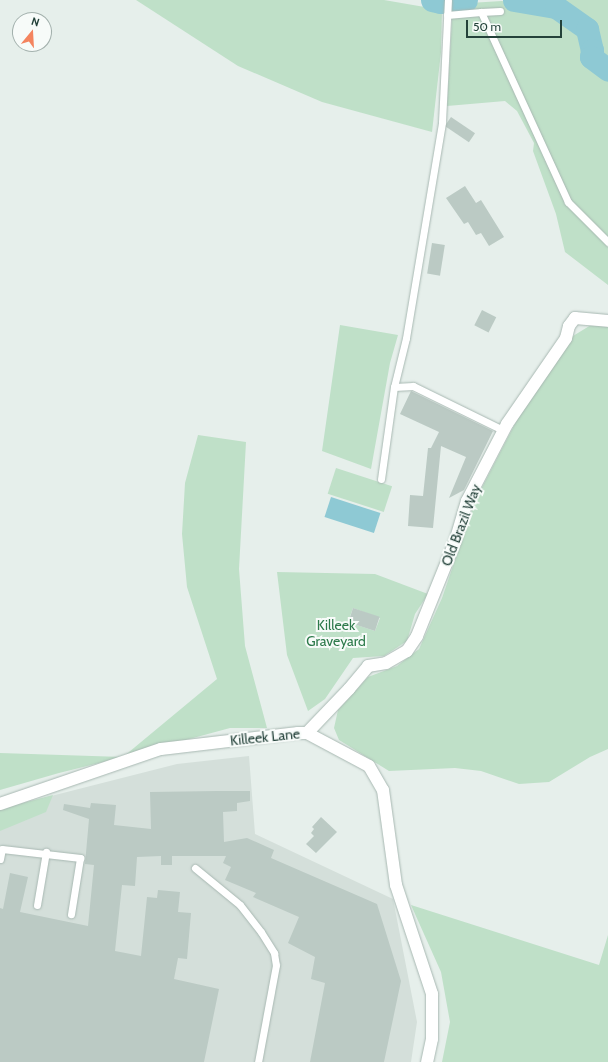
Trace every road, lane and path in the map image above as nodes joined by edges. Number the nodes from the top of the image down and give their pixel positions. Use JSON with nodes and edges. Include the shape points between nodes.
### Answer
{"nodes":[{"id":1,"x":447,"y":4,"type":"edge"},
{"id":2,"x":500,"y":11,"type":"dead end"},
{"id":3,"x":481,"y":12,"type":"junction"},
{"id":4,"x":447,"y":15,"type":"junction"},
{"id":5,"x":608,"y":242,"type":"edge"},
{"id":6,"x":608,"y":320,"type":"edge"},
{"id":7,"x":394,"y":387,"type":"junction"},
{"id":8,"x":503,"y":430,"type":"junction"},
{"id":9,"x":382,"y":479,"type":"dead end"},
{"id":10,"x":306,"y":733,"type":"junction"},
{"id":11,"x":0,"y":804,"type":"edge"},
{"id":12,"x":46,"y":852,"type":"junction"},
{"id":13,"x":0,"y":859,"type":"edge"},
{"id":14,"x":195,"y":868,"type":"dead end"},
{"id":15,"x":37,"y":905,"type":"dead end"},
{"id":16,"x":71,"y":914,"type":"dead end"},
{"id":17,"x":258,"y":1062,"type":"edge"},
{"id":18,"x":427,"y":1062,"type":"edge"}],
"edges":[{"from":1,"to":4,"type":"lane"},
{"from":2,"to":3,"type":"lane"},
{"from":3,"to":4,"type":"lane"},
{"from":3,"to":5,"type":"lane","via":[[568,202]]},
{"from":4,"to":7,"type":"lane","via":[[442,122],[406,338]]},
{"from":6,"to":8,"type":"street","name":"Old Brazil Way","via":[[575,318],[569,326],[566,338]]},
{"from":7,"to":8,"type":"lane","via":[[413,386]]},
{"from":7,"to":9,"type":"lane"},
{"from":8,"to":10,"type":"street","name":"Old Brazil Way","via":[[467,501],[455,542],[417,636],[406,651],[386,663],[368,666]]},
{"from":10,"to":11,"type":"street","name":"Killeek Lane","via":[[161,749]]},
{"from":10,"to":18,"type":"street","name":"Killeek Lane","via":[[369,766],[383,790],[396,885],[432,994],[432,1039]]},
{"from":12,"to":13,"type":"lane","via":[[2,849]]},
{"from":12,"to":15,"type":"lane"},
{"from":12,"to":16,"type":"lane","via":[[80,858]]},
{"from":14,"to":17,"type":"lane","via":[[240,905],[274,953],[276,964]]}]}
